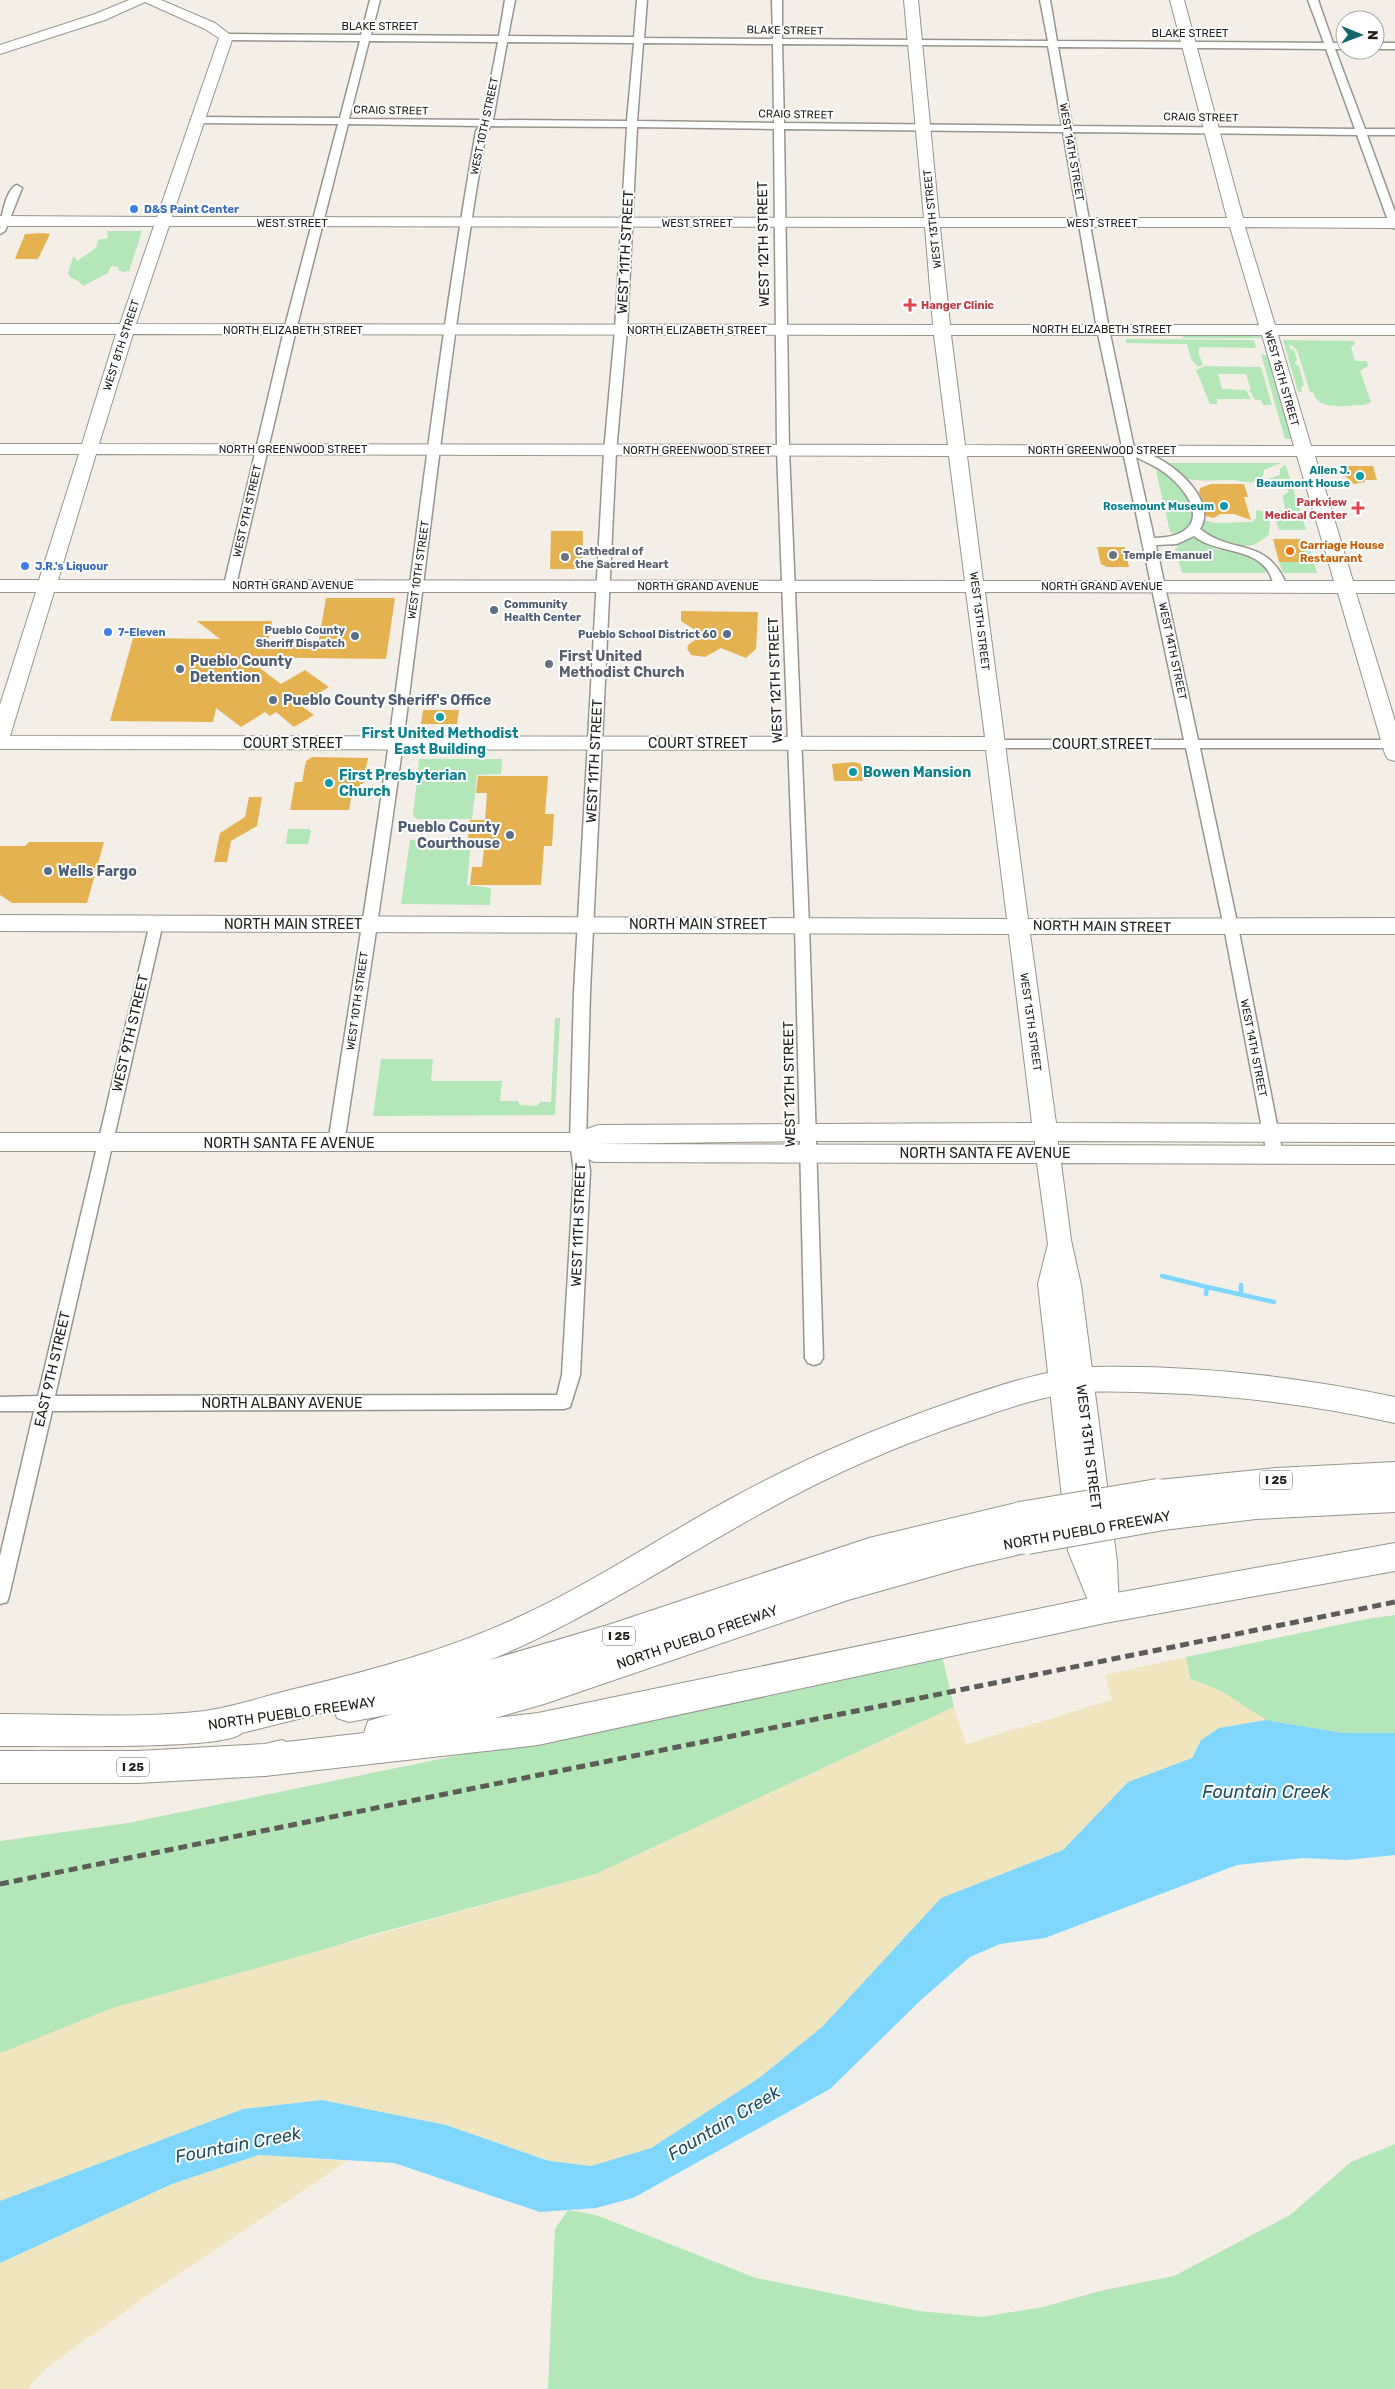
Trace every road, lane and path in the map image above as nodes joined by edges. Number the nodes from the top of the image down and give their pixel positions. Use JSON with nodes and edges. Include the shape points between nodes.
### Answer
{"nodes":[{"id":1,"x":140,"y":0,"type":"edge"},
{"id":2,"x":150,"y":0,"type":"edge"},
{"id":3,"x":375,"y":0,"type":"edge"},
{"id":4,"x":510,"y":0,"type":"edge"},
{"id":5,"x":642,"y":0,"type":"edge"},
{"id":6,"x":777,"y":0,"type":"edge"},
{"id":7,"x":911,"y":0,"type":"edge"},
{"id":8,"x":1045,"y":0,"type":"edge"},
{"id":9,"x":1177,"y":0,"type":"edge"},
{"id":10,"x":1313,"y":0,"type":"edge"},
{"id":11,"x":226,"y":37,"type":"junction"},
{"id":12,"x":366,"y":38,"type":"junction"},
{"id":13,"x":502,"y":39,"type":"junction"},
{"id":14,"x":638,"y":41,"type":"junction"},
{"id":15,"x":778,"y":41,"type":"junction"},
{"id":16,"x":914,"y":43,"type":"junction"},
{"id":17,"x":1051,"y":44,"type":"junction"},
{"id":18,"x":1187,"y":45,"type":"junction"},
{"id":19,"x":1330,"y":46,"type":"junction"},
{"id":20,"x":1335,"y":46,"type":"edge"},
{"id":21,"x":0,"y":50,"type":"edge"},
{"id":22,"x":196,"y":120,"type":"junction"},
{"id":23,"x":345,"y":122,"type":"junction"},
{"id":24,"x":487,"y":124,"type":"junction"},
{"id":25,"x":632,"y":124,"type":"junction"},
{"id":26,"x":778,"y":126,"type":"junction"},
{"id":27,"x":923,"y":127,"type":"junction"},
{"id":28,"x":1068,"y":128,"type":"junction"},
{"id":29,"x":1210,"y":130,"type":"junction"},
{"id":30,"x":1361,"y":132,"type":"junction"},
{"id":31,"x":1395,"y":132,"type":"edge"},
{"id":32,"x":17,"y":188,"type":"dead end"},
{"id":33,"x":1236,"y":222,"type":"junction"},
{"id":34,"x":161,"y":223,"type":"junction"},
{"id":35,"x":317,"y":223,"type":"junction"},
{"id":36,"x":465,"y":223,"type":"junction"},
{"id":37,"x":627,"y":223,"type":"junction"},
{"id":38,"x":779,"y":223,"type":"junction"},
{"id":39,"x":932,"y":223,"type":"junction"},
{"id":40,"x":1084,"y":223,"type":"junction"},
{"id":41,"x":1,"y":224,"type":"edge"},
{"id":42,"x":1395,"y":224,"type":"edge"},
{"id":43,"x":0,"y":329,"type":"edge"},
{"id":44,"x":126,"y":329,"type":"junction"},
{"id":45,"x":450,"y":329,"type":"junction"},
{"id":46,"x":1103,"y":329,"type":"junction"},
{"id":47,"x":1268,"y":329,"type":"junction"},
{"id":48,"x":290,"y":330,"type":"junction"},
{"id":49,"x":621,"y":330,"type":"junction"},
{"id":50,"x":781,"y":330,"type":"junction"},
{"id":51,"x":942,"y":330,"type":"junction"},
{"id":52,"x":1395,"y":330,"type":"edge"},
{"id":53,"x":0,"y":449,"type":"edge"},
{"id":54,"x":89,"y":449,"type":"junction"},
{"id":55,"x":261,"y":449,"type":"junction"},
{"id":56,"x":435,"y":449,"type":"junction"},
{"id":57,"x":610,"y":449,"type":"junction"},
{"id":58,"x":783,"y":450,"type":"junction"},
{"id":59,"x":958,"y":450,"type":"junction"},
{"id":60,"x":1130,"y":450,"type":"junction"},
{"id":61,"x":1303,"y":450,"type":"junction"},
{"id":62,"x":1395,"y":450,"type":"edge"},
{"id":63,"x":1194,"y":530,"type":"junction"},
{"id":64,"x":1150,"y":542,"type":"junction"},
{"id":65,"x":415,"y":584,"type":"junction"},
{"id":66,"x":46,"y":585,"type":"junction"},
{"id":67,"x":603,"y":585,"type":"junction"},
{"id":68,"x":976,"y":585,"type":"junction"},
{"id":69,"x":0,"y":586,"type":"edge"},
{"id":70,"x":230,"y":586,"type":"junction"},
{"id":71,"x":788,"y":586,"type":"junction"},
{"id":72,"x":1159,"y":586,"type":"junction"},
{"id":73,"x":1281,"y":586,"type":"junction"},
{"id":74,"x":1345,"y":586,"type":"junction"},
{"id":75,"x":1395,"y":587,"type":"edge"},
{"id":76,"x":0,"y":737,"type":"edge"},
{"id":77,"x":0,"y":742,"type":"edge"},
{"id":78,"x":396,"y":742,"type":"junction"},
{"id":79,"x":596,"y":743,"type":"junction"},
{"id":80,"x":793,"y":743,"type":"junction"},
{"id":81,"x":995,"y":744,"type":"junction"},
{"id":82,"x":1192,"y":744,"type":"junction"},
{"id":83,"x":1394,"y":747,"type":"edge"},
{"id":84,"x":0,"y":923,"type":"edge"},
{"id":85,"x":156,"y":923,"type":"junction"},
{"id":86,"x":369,"y":924,"type":"junction"},
{"id":87,"x":586,"y":924,"type":"junction"},
{"id":88,"x":802,"y":925,"type":"junction"},
{"id":89,"x":1017,"y":925,"type":"junction"},
{"id":90,"x":1395,"y":926,"type":"edge"},
{"id":91,"x":1231,"y":927,"type":"junction"},
{"id":92,"x":1395,"y":1133,"type":"edge"},
{"id":93,"x":0,"y":1142,"type":"edge"},
{"id":94,"x":105,"y":1142,"type":"junction"},
{"id":95,"x":578,"y":1142,"type":"junction"},
{"id":96,"x":807,"y":1142,"type":"junction"},
{"id":97,"x":336,"y":1144,"type":"junction"},
{"id":98,"x":1047,"y":1144,"type":"junction"},
{"id":99,"x":1272,"y":1144,"type":"junction"},
{"id":100,"x":1395,"y":1155,"type":"edge"},
{"id":101,"x":814,"y":1358,"type":"dead end"},
{"id":102,"x":1071,"y":1382,"type":"junction"},
{"id":103,"x":564,"y":1402,"type":"joint"},
{"id":104,"x":0,"y":1404,"type":"edge"},
{"id":105,"x":44,"y":1404,"type":"junction"},
{"id":106,"x":1395,"y":1410,"type":"edge"},
{"id":107,"x":1395,"y":1475,"type":"edge"},
{"id":108,"x":1395,"y":1500,"type":"edge"},
{"id":109,"x":1161,"y":1505,"type":"junction"},
{"id":110,"x":1024,"y":1528,"type":"junction"},
{"id":111,"x":1395,"y":1557,"type":"edge"},
{"id":112,"x":0,"y":1596,"type":"edge"},
{"id":113,"x":1105,"y":1609,"type":"junction"},
{"id":114,"x":211,"y":1725,"type":"junction"},
{"id":115,"x":0,"y":1730,"type":"edge"},
{"id":116,"x":265,"y":1760,"type":"junction"},
{"id":117,"x":0,"y":1767,"type":"edge"}],
"edges":[{"from":1,"to":21,"type":"street"},
{"from":2,"to":11,"type":"street","via":[[210,26]]},
{"from":3,"to":12,"type":"street","name":"WEST 9TH STREET"},
{"from":4,"to":13,"type":"street","name":"WEST 10TH STREET"},
{"from":5,"to":14,"type":"street","name":"WEST 11TH STREET"},
{"from":6,"to":15,"type":"street","name":"WEST 12TH STREET"},
{"from":7,"to":16,"type":"street","name":"WEST 13TH STREET"},
{"from":8,"to":17,"type":"street","name":"WEST 14TH STREET"},
{"from":9,"to":18,"type":"street","name":"WEST 15TH STREET"},
{"from":10,"to":19,"type":"street"},
{"from":11,"to":12,"type":"street","name":"BLAKE STREET"},
{"from":11,"to":22,"type":"street","name":"WEST 8TH STREET"},
{"from":12,"to":13,"type":"street","name":"BLAKE STREET"},
{"from":12,"to":23,"type":"street","name":"WEST 9TH STREET"},
{"from":13,"to":14,"type":"street","name":"BLAKE STREET"},
{"from":13,"to":24,"type":"street","name":"WEST 10TH STREET"},
{"from":14,"to":15,"type":"street","name":"BLAKE STREET"},
{"from":14,"to":25,"type":"street","name":"WEST 11TH STREET"},
{"from":15,"to":16,"type":"street","name":"BLAKE STREET"},
{"from":15,"to":26,"type":"street","name":"WEST 12TH STREET"},
{"from":16,"to":17,"type":"street","name":"BLAKE STREET"},
{"from":16,"to":27,"type":"street","name":"WEST 13TH STREET"},
{"from":17,"to":18,"type":"street","name":"BLAKE STREET"},
{"from":17,"to":28,"type":"street","name":"WEST 14TH STREET"},
{"from":18,"to":19,"type":"street","name":"BLAKE STREET"},
{"from":18,"to":29,"type":"street","name":"WEST 15TH STREET"},
{"from":19,"to":20,"type":"street","name":"BLAKE STREET"},
{"from":19,"to":30,"type":"street"},
{"from":22,"to":23,"type":"street","name":"CRAIG STREET"},
{"from":22,"to":34,"type":"street","name":"WEST 8TH STREET"},
{"from":23,"to":24,"type":"street","name":"CRAIG STREET"},
{"from":23,"to":35,"type":"street","name":"WEST 9TH STREET"},
{"from":24,"to":25,"type":"street","name":"CRAIG STREET"},
{"from":24,"to":36,"type":"street","name":"WEST 10TH STREET","via":[[481,131]]},
{"from":25,"to":26,"type":"street","name":"CRAIG STREET"},
{"from":25,"to":37,"type":"street","name":"WEST 11TH STREET"},
{"from":26,"to":27,"type":"street","name":"CRAIG STREET"},
{"from":26,"to":38,"type":"street","name":"WEST 12TH STREET"},
{"from":27,"to":28,"type":"street","name":"CRAIG STREET"},
{"from":27,"to":39,"type":"street","name":"WEST 13TH STREET"},
{"from":28,"to":29,"type":"street","name":"CRAIG STREET"},
{"from":28,"to":40,"type":"street","name":"WEST 14TH STREET"},
{"from":29,"to":30,"type":"street","name":"CRAIG STREET"},
{"from":29,"to":33,"type":"street","name":"WEST 15TH STREET"},
{"from":30,"to":31,"type":"street","name":"CRAIG STREET"},
{"from":30,"to":42,"type":"street"},
{"from":32,"to":41,"type":"street"},
{"from":33,"to":40,"type":"street","name":"WEST STREET"},
{"from":33,"to":42,"type":"street","name":"WEST STREET"},
{"from":33,"to":47,"type":"street","name":"WEST 15TH STREET"},
{"from":34,"to":35,"type":"street","name":"WEST STREET"},
{"from":34,"to":41,"type":"street","name":"WEST STREET"},
{"from":34,"to":44,"type":"street","name":"WEST 8TH STREET"},
{"from":35,"to":36,"type":"street","name":"WEST STREET"},
{"from":35,"to":48,"type":"street","name":"WEST 9TH STREET"},
{"from":36,"to":37,"type":"street","name":"WEST STREET"},
{"from":36,"to":45,"type":"street","name":"WEST 10TH STREET"},
{"from":37,"to":38,"type":"street","name":"WEST STREET"},
{"from":37,"to":49,"type":"street","name":"WEST 11TH STREET"},
{"from":38,"to":39,"type":"street","name":"WEST STREET"},
{"from":38,"to":50,"type":"street","name":"WEST 12TH STREET"},
{"from":39,"to":40,"type":"street","name":"WEST STREET"},
{"from":39,"to":51,"type":"street","name":"WEST 13TH STREET"},
{"from":40,"to":46,"type":"street","name":"WEST 14TH STREET"},
{"from":43,"to":44,"type":"street","name":"NORTH ELIZABETH STREET"},
{"from":44,"to":48,"type":"street","name":"NORTH ELIZABETH STREET"},
{"from":44,"to":54,"type":"street","name":"WEST 8TH STREET"},
{"from":45,"to":48,"type":"street","name":"NORTH ELIZABETH STREET"},
{"from":45,"to":49,"type":"street","name":"NORTH ELIZABETH STREET"},
{"from":45,"to":56,"type":"street","name":"WEST 10TH STREET"},
{"from":46,"to":47,"type":"street","name":"NORTH ELIZABETH STREET"},
{"from":46,"to":51,"type":"street","name":"NORTH ELIZABETH STREET"},
{"from":46,"to":60,"type":"street","name":"WEST 14TH STREET"},
{"from":47,"to":52,"type":"street","name":"NORTH ELIZABETH STREET"},
{"from":47,"to":61,"type":"street","name":"WEST 15TH STREET"},
{"from":48,"to":55,"type":"street","name":"WEST 9TH STREET"},
{"from":49,"to":50,"type":"street","name":"NORTH ELIZABETH STREET"},
{"from":49,"to":57,"type":"street","name":"WEST 11TH STREET"},
{"from":50,"to":51,"type":"street","name":"NORTH ELIZABETH STREET"},
{"from":50,"to":58,"type":"street","name":"WEST 12TH STREET"},
{"from":51,"to":59,"type":"street","name":"WEST 13TH STREET"},
{"from":53,"to":54,"type":"street","name":"NORTH GREENWOOD STREET"},
{"from":54,"to":55,"type":"street","name":"NORTH GREENWOOD STREET"},
{"from":54,"to":66,"type":"street","name":"WEST 8TH STREET"},
{"from":55,"to":56,"type":"street","name":"NORTH GREENWOOD STREET"},
{"from":55,"to":70,"type":"street","name":"WEST 9TH STREET"},
{"from":56,"to":57,"type":"street","name":"NORTH GREENWOOD STREET"},
{"from":56,"to":65,"type":"street","name":"WEST 10TH STREET"},
{"from":57,"to":58,"type":"street","name":"NORTH GREENWOOD STREET"},
{"from":57,"to":67,"type":"street","name":"WEST 11TH STREET"},
{"from":58,"to":59,"type":"street","name":"NORTH GREENWOOD STREET"},
{"from":58,"to":71,"type":"street","name":"WEST 12TH STREET"},
{"from":59,"to":60,"type":"street","name":"NORTH GREENWOOD STREET"},
{"from":59,"to":68,"type":"street","name":"WEST 13TH STREET"},
{"from":60,"to":61,"type":"street","name":"NORTH GREENWOOD STREET"},
{"from":60,"to":63,"type":"street","via":[[1165,467],[1185,486],[1199,509],[1199,521]]},
{"from":60,"to":64,"type":"street","name":"WEST 14TH STREET"},
{"from":61,"to":62,"type":"street","name":"NORTH GREENWOOD STREET"},
{"from":61,"to":74,"type":"street","name":"WEST 15TH STREET"},
{"from":63,"to":64,"type":"street","via":[[1177,540]]},
{"from":63,"to":73,"type":"street","via":[[1207,542],[1261,557],[1269,564]]},
{"from":64,"to":72,"type":"street","name":"WEST 14TH STREET"},
{"from":65,"to":67,"type":"street","name":"NORTH GRAND AVENUE"},
{"from":65,"to":70,"type":"street","name":"NORTH GRAND AVENUE"},
{"from":65,"to":78,"type":"street","name":"WEST 10TH STREET"},
{"from":66,"to":69,"type":"street","name":"NORTH GRAND AVENUE"},
{"from":66,"to":70,"type":"street","name":"NORTH GRAND AVENUE"},
{"from":66,"to":76,"type":"street","name":"WEST 8TH STREET"},
{"from":67,"to":71,"type":"street","name":"NORTH GRAND AVENUE"},
{"from":67,"to":79,"type":"street","name":"WEST 11TH STREET"},
{"from":68,"to":71,"type":"street","name":"NORTH GRAND AVENUE"},
{"from":68,"to":72,"type":"street","name":"NORTH GRAND AVENUE"},
{"from":68,"to":81,"type":"street","name":"WEST 13TH STREET"},
{"from":71,"to":80,"type":"street","name":"WEST 12TH STREET"},
{"from":72,"to":73,"type":"street","name":"NORTH GRAND AVENUE"},
{"from":72,"to":82,"type":"street","name":"WEST 14TH STREET"},
{"from":73,"to":74,"type":"street","name":"NORTH GRAND AVENUE"},
{"from":74,"to":75,"type":"street","name":"NORTH GRAND AVENUE"},
{"from":74,"to":83,"type":"street","name":"WEST 15TH STREET"},
{"from":77,"to":78,"type":"street","name":"COURT STREET"},
{"from":78,"to":79,"type":"street","name":"COURT STREET"},
{"from":78,"to":86,"type":"street","name":"WEST 10TH STREET"},
{"from":79,"to":80,"type":"street","name":"COURT STREET"},
{"from":79,"to":87,"type":"street","name":"WEST 11TH STREET"},
{"from":80,"to":81,"type":"street","name":"COURT STREET"},
{"from":80,"to":88,"type":"street","name":"WEST 12TH STREET"},
{"from":81,"to":82,"type":"street","name":"COURT STREET"},
{"from":81,"to":89,"type":"main road","name":"WEST 13TH STREET"},
{"from":82,"to":83,"type":"street","name":"COURT STREET"},
{"from":82,"to":91,"type":"street","name":"WEST 14TH STREET"},
{"from":84,"to":85,"type":"street","name":"NORTH MAIN STREET"},
{"from":85,"to":86,"type":"street","name":"NORTH MAIN STREET"},
{"from":85,"to":94,"type":"street","name":"WEST 9TH STREET"},
{"from":86,"to":87,"type":"street","name":"NORTH MAIN STREET"},
{"from":86,"to":97,"type":"street","name":"WEST 10TH STREET"},
{"from":87,"to":88,"type":"street","name":"NORTH MAIN STREET"},
{"from":87,"to":95,"type":"street","name":"WEST 11TH STREET"},
{"from":88,"to":89,"type":"street","name":"NORTH MAIN STREET"},
{"from":88,"to":96,"type":"street","name":"WEST 12TH STREET"},
{"from":89,"to":91,"type":"street","name":"NORTH MAIN STREET"},
{"from":89,"to":98,"type":"street","name":"WEST 13TH STREET"},
{"from":90,"to":91,"type":"street","name":"NORTH MAIN STREET"},
{"from":91,"to":99,"type":"street","name":"WEST 14TH STREET"},
{"from":92,"to":99,"type":"street","name":"NORTH SANTA FE AVENUE"},
{"from":93,"to":94,"type":"street","name":"NORTH SANTA FE AVENUE"},
{"from":94,"to":97,"type":"street","name":"NORTH SANTA FE AVENUE"},
{"from":94,"to":105,"type":"street","name":"EAST 9TH STREET"},
{"from":95,"to":96,"type":"street","name":"NORTH SANTA FE AVENUE","via":[[594,1153]]},
{"from":95,"to":97,"type":"street","name":"NORTH SANTA FE AVENUE"},
{"from":95,"to":103,"type":"street","name":"WEST 11TH STREET","via":[[582,1171],[577,1274],[571,1375]]},
{"from":96,"to":98,"type":"street","name":"NORTH SANTA FE AVENUE"},
{"from":96,"to":101,"type":"street","name":"WEST 12TH STREET"},
{"from":98,"to":99,"type":"street","name":"NORTH SANTA FE AVENUE"},
{"from":98,"to":102,"type":"street","name":"WEST 13TH STREET","via":[[1059,1240],[1050,1284]]},
{"from":99,"to":100,"type":"street","name":"NORTH SANTA FE AVENUE"},
{"from":102,"to":106,"type":"highway","via":[[1146,1380],[1237,1384],[1301,1391]]},
{"from":102,"to":113,"type":"street","name":"WEST 13TH STREET","via":[[1081,1551]]},
{"from":102,"to":114,"type":"highway","via":[[1042,1386],[969,1408],[813,1472],[741,1508],[587,1600],[506,1638],[425,1670]]},
{"from":103,"to":105,"type":"street","name":"NORTH ALBANY AVENUE"},
{"from":104,"to":105,"type":"street","name":"NORTH ALBANY AVENUE"},
{"from":105,"to":112,"type":"street","name":"EAST 9TH STREET"},
{"from":107,"to":109,"type":"highway","name":"NORTH PUEBLO FREEWAY","number":"I 25","via":[[1247,1482]]},
{"from":108,"to":109,"type":"highway","name":"NORTH PUEBLO FREEWAY","number":"I 25","via":[[1256,1506]]},
{"from":109,"to":110,"type":"highway","name":"NORTH PUEBLO FREEWAY","number":"I 25","bridge":true},
{"from":110,"to":114,"type":"highway","name":"NORTH PUEBLO FREEWAY","number":"I 25","via":[[927,1537],[870,1552],[606,1640],[427,1691],[315,1713]]},
{"from":110,"to":116,"type":"highway","name":"NORTH PUEBLO FREEWAY","number":"I 25","via":[[965,1553],[848,1586],[544,1689]]},
{"from":111,"to":113,"type":"highway"},
{"from":113,"to":116,"type":"highway","via":[[538,1729]]},
{"from":114,"to":115,"type":"highway","name":"NORTH PUEBLO FREEWAY","number":"I 25","via":[[138,1730]]},
{"from":116,"to":117,"type":"highway","name":"NORTH PUEBLO FREEWAY","number":"I 25","via":[[137,1767]]}]}
